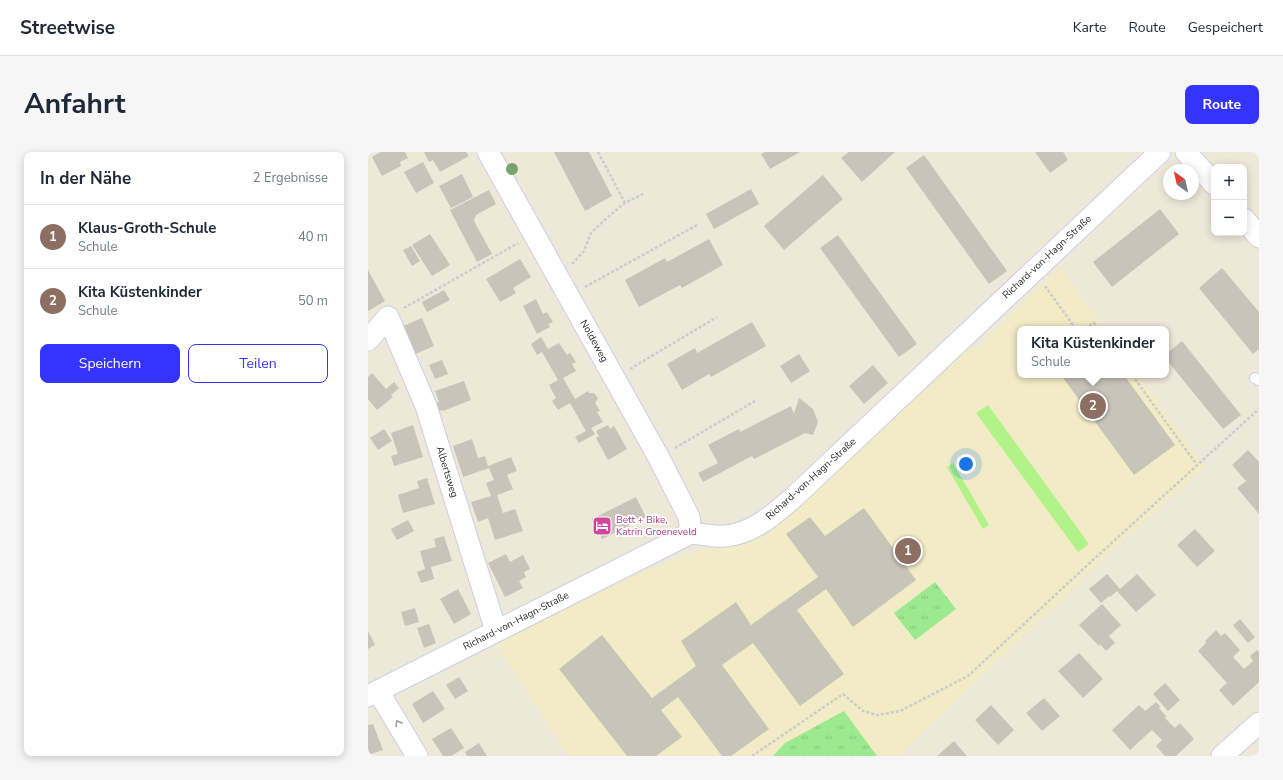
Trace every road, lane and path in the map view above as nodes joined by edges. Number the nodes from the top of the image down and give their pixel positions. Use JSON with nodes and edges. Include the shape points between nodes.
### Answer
{"nodes":[{"id":1,"x":488,"y":152,"type":"edge"},
{"id":2,"x":598,"y":152,"type":"edge"},
{"id":3,"x":1160,"y":152,"type":"edge"},
{"id":4,"x":1186,"y":152,"type":"edge"},
{"id":5,"x":1211,"y":181,"type":"edge"},
{"id":6,"x":643,"y":194,"type":"dead end"},
{"id":7,"x":625,"y":203,"type":"junction"},
{"id":8,"x":1247,"y":223,"type":"edge"},
{"id":9,"x":697,"y":226,"type":"dead end"},
{"id":10,"x":534,"y":234,"type":"junction"},
{"id":11,"x":1259,"y":237,"type":"edge"},
{"id":12,"x":1033,"y":270,"type":"junction"},
{"id":13,"x":557,"y":274,"type":"junction"},
{"id":14,"x":569,"y":296,"type":"junction"},
{"id":15,"x":388,"y":317,"type":"junction"},
{"id":16,"x":717,"y":317,"type":"dead end"},
{"id":17,"x":1074,"y":326,"type":"edge"},
{"id":18,"x":368,"y":340,"type":"edge"},
{"id":19,"x":1134,"y":378,"type":"edge"},
{"id":20,"x":615,"y":379,"type":"junction"},
{"id":21,"x":755,"y":400,"type":"dead end"},
{"id":22,"x":1259,"y":409,"type":"edge"},
{"id":23,"x":659,"y":458,"type":"junction"},
{"id":24,"x":1197,"y":465,"type":"junction"},
{"id":25,"x":691,"y":533,"type":"junction"},
{"id":26,"x":496,"y":631,"type":"junction"},
{"id":27,"x":373,"y":693,"type":"edge"},
{"id":28,"x":1259,"y":723,"type":"edge"},
{"id":29,"x":417,"y":756,"type":"edge"},
{"id":30,"x":752,"y":756,"type":"edge"},
{"id":31,"x":1222,"y":756,"type":"edge"}],
"edges":[{"from":1,"to":10,"type":"street","name":"Noldeweg"},
{"from":2,"to":7,"type":"path"},
{"from":3,"to":12,"type":"street","name":"Richard-von-Hagn-Straße"},
{"from":4,"to":5,"type":"street"},
{"from":6,"to":7,"type":"path"},
{"from":7,"to":13,"type":"path","via":[[591,233],[584,251],[569,268]]},
{"from":8,"to":11,"type":"street"},
{"from":9,"to":14,"type":"path"},
{"from":10,"to":13,"type":"street","name":"Noldeweg"},
{"from":10,"to":15,"type":"path"},
{"from":12,"to":17,"type":"path"},
{"from":12,"to":25,"type":"street","name":"Richard-von-Hagn-Straße","via":[[776,513],[740,533],[712,536]]},
{"from":13,"to":14,"type":"street","name":"Noldeweg"},
{"from":14,"to":20,"type":"street","name":"Noldeweg"},
{"from":15,"to":18,"type":"street"},
{"from":15,"to":26,"type":"street","name":"Albertsweg","via":[[426,406]]},
{"from":16,"to":20,"type":"path"},
{"from":19,"to":24,"type":"path"},
{"from":20,"to":23,"type":"street","name":"Noldeweg"},
{"from":21,"to":23,"type":"path"},
{"from":22,"to":24,"type":"path"},
{"from":23,"to":25,"type":"street","name":"Noldeweg","via":[[689,517]]},
{"from":24,"to":30,"type":"path","via":[[968,676],[900,711],[877,715],[863,711],[843,694]]},
{"from":25,"to":26,"type":"street","name":"Richard-von-Hagn-Straße"},
{"from":26,"to":27,"type":"street","name":"Richard-von-Hagn-Straße"},
{"from":29,"to":27,"type":"street","one_way":true},
{"from":28,"to":31,"type":"street"}]}
